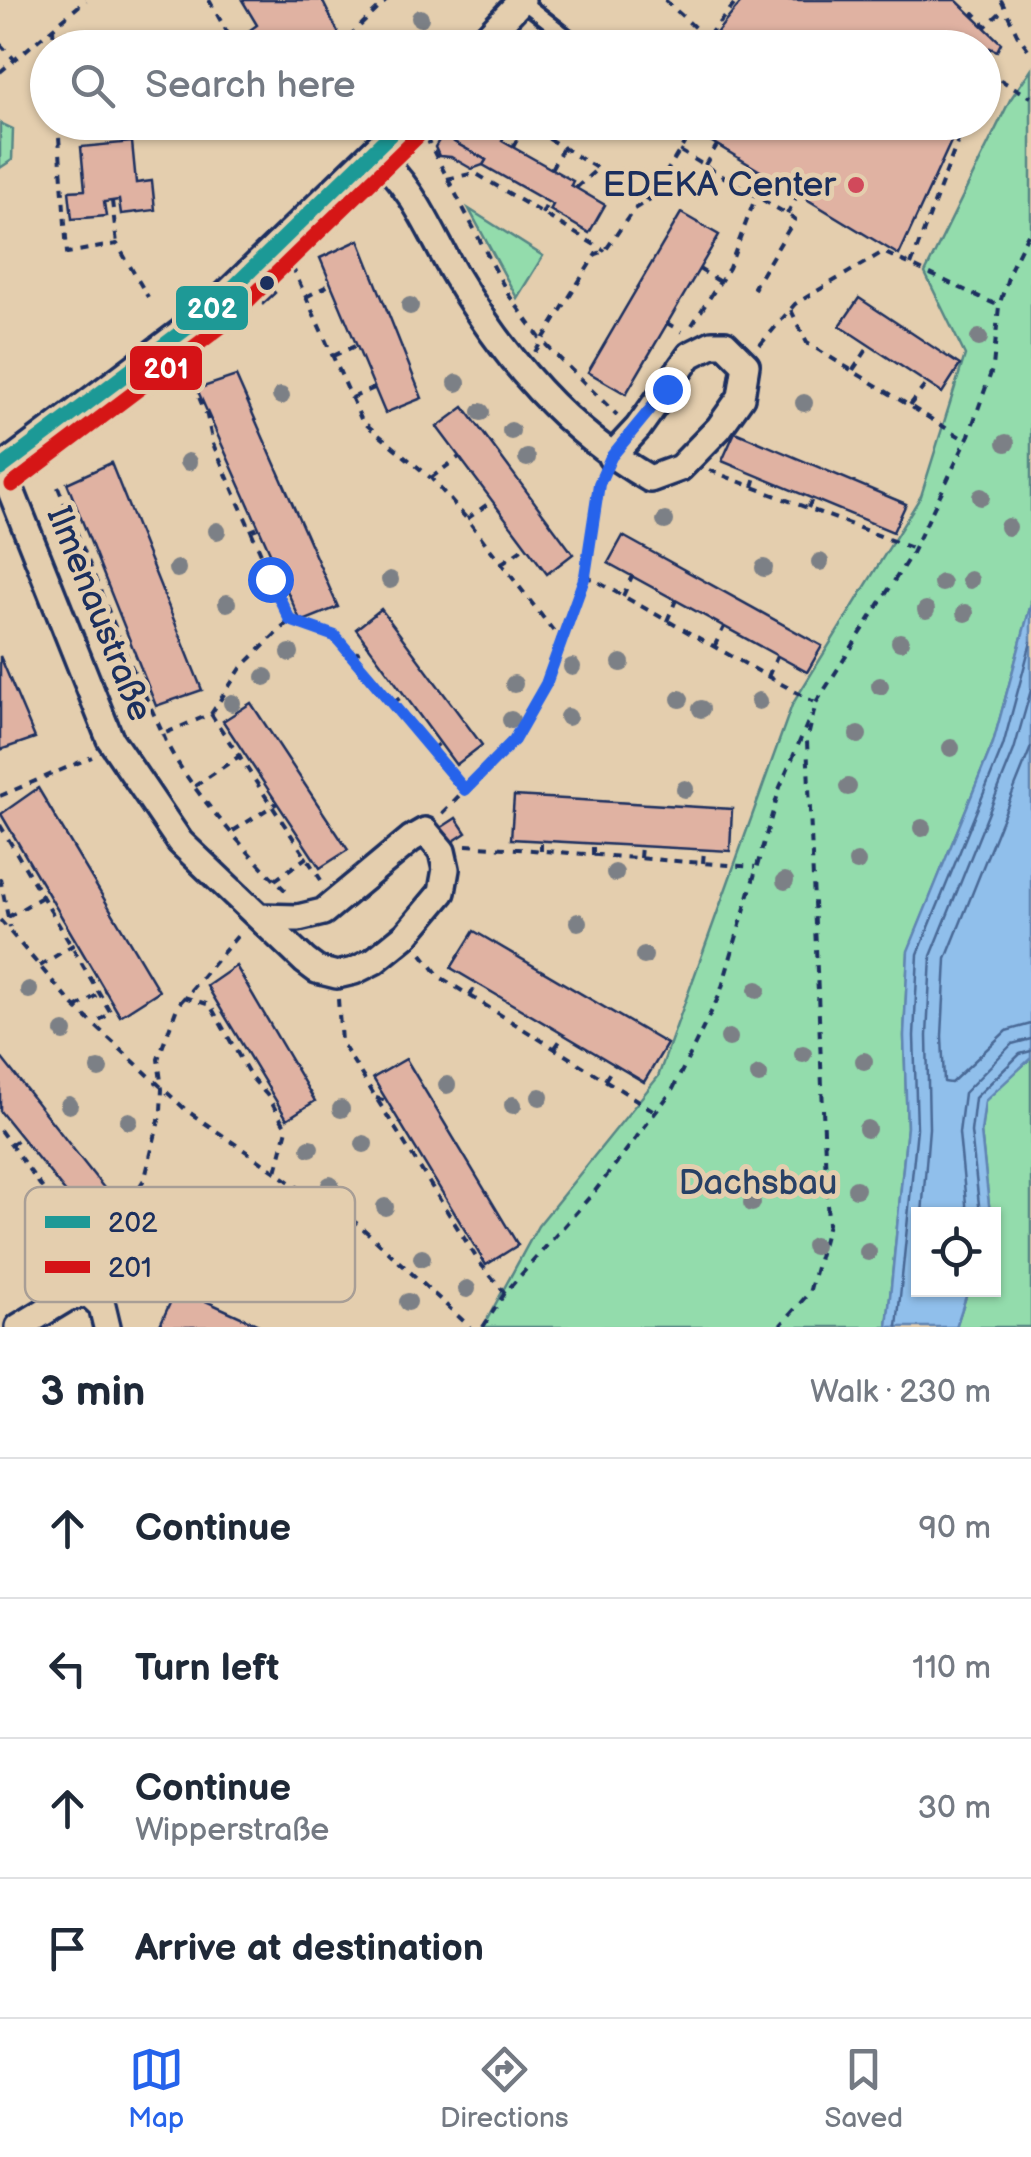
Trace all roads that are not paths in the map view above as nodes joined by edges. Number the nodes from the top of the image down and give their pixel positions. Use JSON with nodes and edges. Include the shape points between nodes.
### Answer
{"nodes":[{"id":1,"x":512,"y":3,"type":"edge"},
{"id":2,"x":490,"y":30,"type":"edge"},
{"id":3,"x":554,"y":30,"type":"edge"},
{"id":4,"x":398,"y":140,"type":"edge"},
{"id":5,"x":374,"y":154,"type":"junction"},
{"id":6,"x":611,"y":457,"type":"junction"},
{"id":7,"x":1,"y":469,"type":"edge"},
{"id":8,"x":259,"y":917,"type":"junction"},
{"id":9,"x":60,"y":1302,"type":"edge"},
{"id":10,"x":99,"y":1302,"type":"edge"},
{"id":11,"x":19,"y":1327,"type":"edge"},
{"id":12,"x":107,"y":1327,"type":"edge"}],
"edges":[{"from":1,"to":2,"type":"street"},
{"from":1,"to":3,"type":"lane"},
{"from":4,"to":5,"type":"street"},
{"from":5,"to":6,"type":"street","via":[[394,170],[423,213],[519,371]]},
{"from":5,"to":7,"type":"street","via":[[208,312]]},
{"from":6,"to":6,"type":"street","via":[[690,355],[725,344],[746,365],[741,397],[680,468],[650,479]]},
{"from":7,"to":8,"type":"street","name":"Ilmenaustraße","via":[[116,747],[180,842]]},
{"from":8,"to":8,"type":"street","name":"Ilmenaustraße","via":[[317,970],[354,971],[406,935],[442,892],[442,851],[425,831],[323,912]]},
{"from":9,"to":11,"type":"street"},
{"from":10,"to":12,"type":"street"}]}
